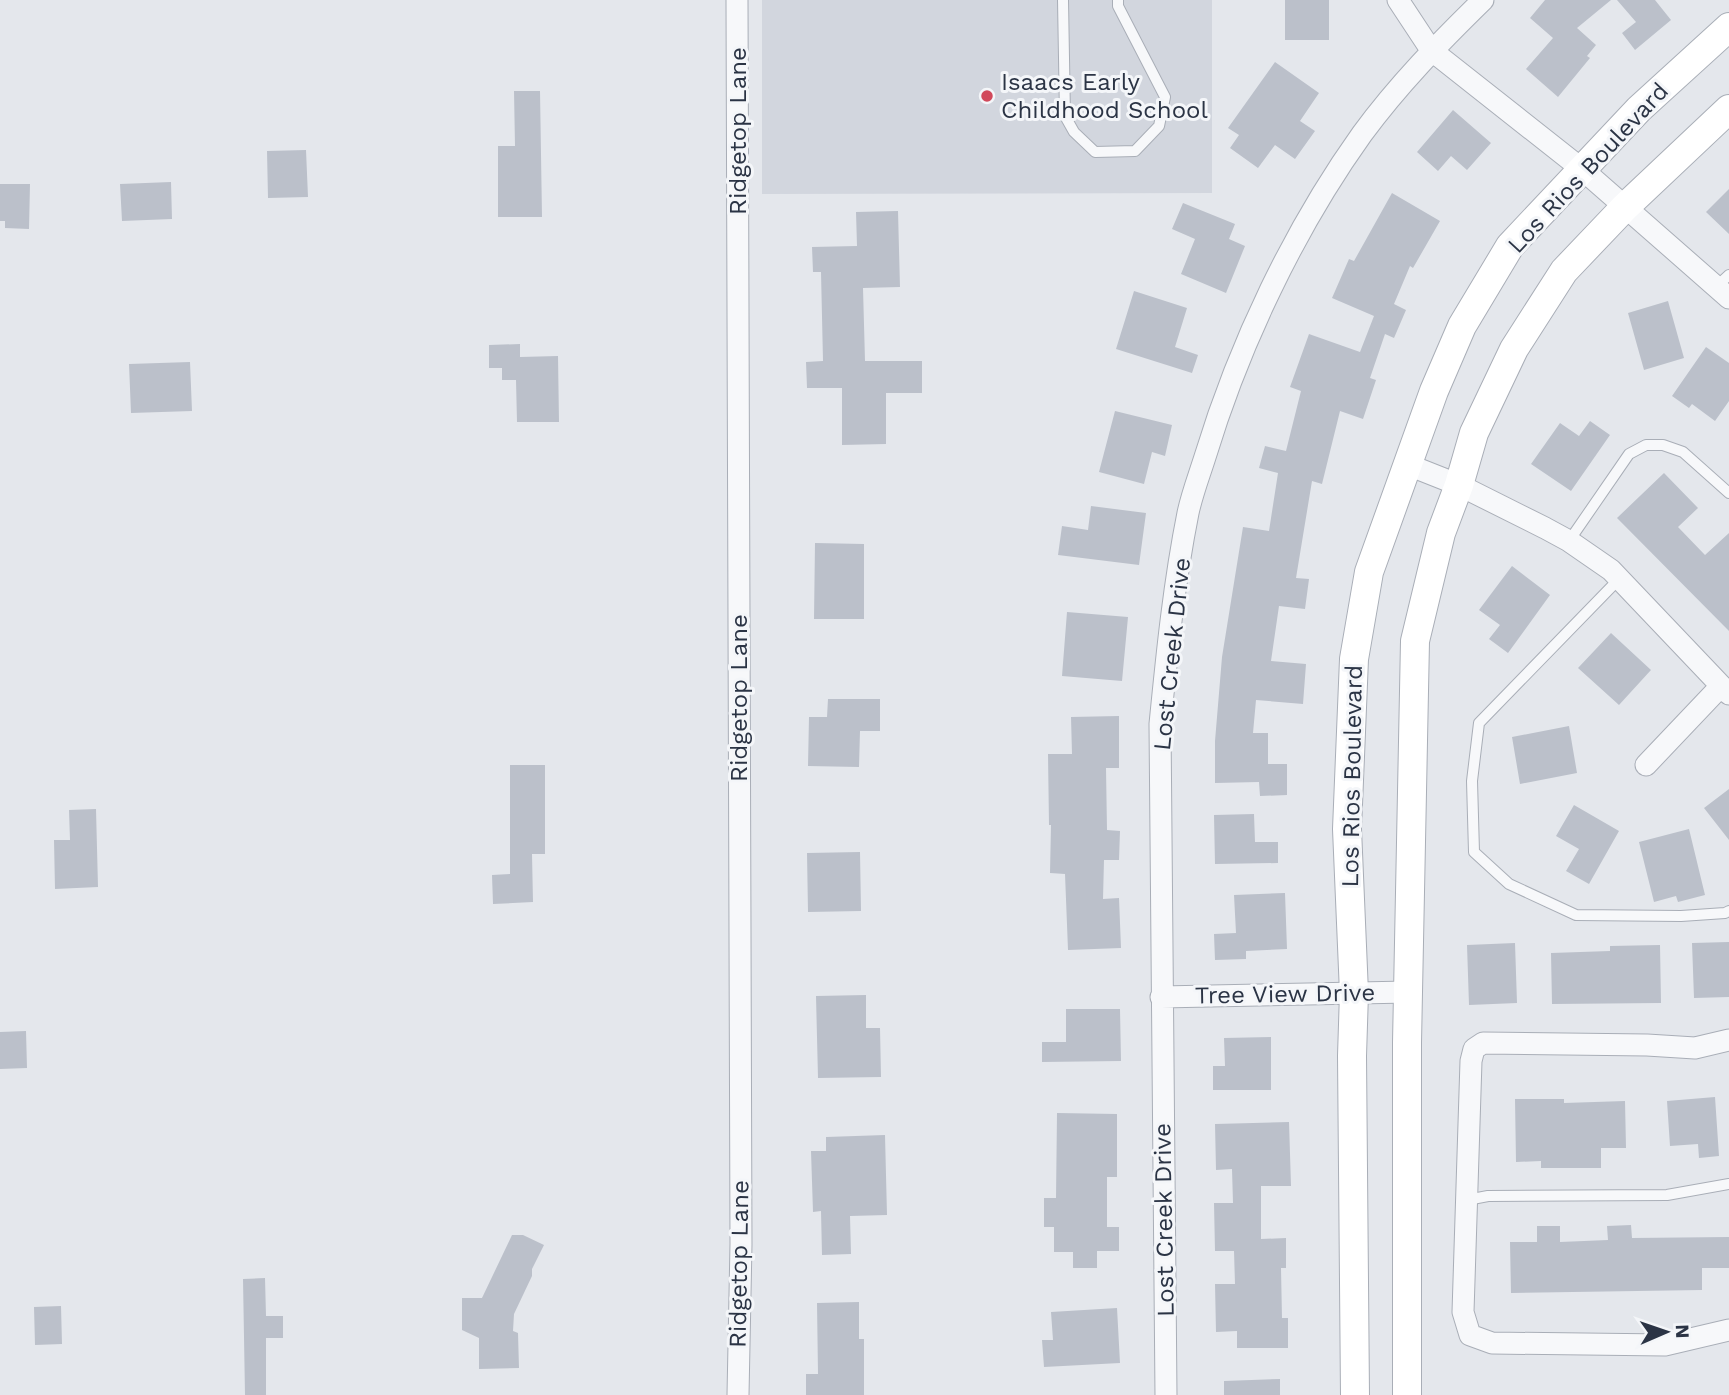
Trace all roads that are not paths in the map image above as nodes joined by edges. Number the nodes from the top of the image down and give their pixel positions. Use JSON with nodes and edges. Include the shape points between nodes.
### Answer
{"nodes":[{"id":1,"x":737,"y":0,"type":"edge"},
{"id":2,"x":1063,"y":0,"type":"edge"},
{"id":3,"x":1118,"y":0,"type":"edge"},
{"id":4,"x":1398,"y":0,"type":"edge"},
{"id":5,"x":1483,"y":0,"type":"edge"},
{"id":6,"x":1729,"y":27,"type":"edge"},
{"id":7,"x":1431,"y":50,"type":"junction"},
{"id":8,"x":1729,"y":109,"type":"edge"},
{"id":9,"x":1583,"y":170,"type":"junction"},
{"id":10,"x":1624,"y":208,"type":"junction"},
{"id":11,"x":1725,"y":287,"type":"edge"},
{"id":12,"x":1406,"y":464,"type":"junction"},
{"id":13,"x":1459,"y":485,"type":"junction"},
{"id":14,"x":1729,"y":493,"type":"edge"},
{"id":15,"x":1569,"y":541,"type":"junction"},
{"id":16,"x":1620,"y":578,"type":"junction"},
{"id":17,"x":1725,"y":690,"type":"edge"},
{"id":18,"x":1646,"y":765,"type":"dead end"},
{"id":19,"x":1729,"y":911,"type":"edge"},
{"id":20,"x":1408,"y":992,"type":"junction"},
{"id":21,"x":1354,"y":993,"type":"junction"},
{"id":22,"x":1161,"y":997,"type":"junction"},
{"id":23,"x":1729,"y":1040,"type":"edge"},
{"id":24,"x":1729,"y":1184,"type":"edge"},
{"id":25,"x":1467,"y":1200,"type":"junction"},
{"id":26,"x":1729,"y":1330,"type":"edge"},
{"id":27,"x":738,"y":1395,"type":"edge"},
{"id":28,"x":1166,"y":1395,"type":"edge"},
{"id":29,"x":1355,"y":1395,"type":"edge"},
{"id":30,"x":1407,"y":1395,"type":"edge"}],
"edges":[{"from":1,"to":27,"type":"street","name":"Ridgetop Lane"},
{"from":2,"to":3,"type":"lane","via":[[1065,116],[1095,152],[1135,151],[1159,126],[1165,97]]},
{"from":4,"to":7,"type":"street"},
{"from":5,"to":7,"type":"street","name":"Lost Creek Drive"},
{"from":6,"to":9,"type":"main road","name":"Los Rios Boulevard","via":[[1639,109]]},
{"from":7,"to":9,"type":"street"},
{"from":7,"to":22,"type":"street","name":"Lost Creek Drive","via":[[1363,134],[1308,218],[1254,324],[1219,412],[1189,512],[1160,724]]},
{"from":8,"to":10,"type":"main road"},
{"from":9,"to":10,"type":"street"},
{"from":9,"to":12,"type":"main road","name":"Los Rios Boulevard","via":[[1510,246],[1468,316],[1423,414]]},
{"from":10,"to":11,"type":"street"},
{"from":10,"to":13,"type":"main road","via":[[1564,271],[1514,349],[1474,433]]},
{"from":12,"to":13,"type":"street"},
{"from":12,"to":21,"type":"main road","name":"Los Rios Boulevard","via":[[1369,572],[1354,659],[1347,829]]},
{"from":13,"to":15,"type":"street"},
{"from":13,"to":20,"type":"main road","via":[[1441,533],[1415,640]]},
{"from":14,"to":15,"type":"lane","via":[[1683,452],[1646,445],[1629,454]]},
{"from":15,"to":16,"type":"street"},
{"from":16,"to":17,"type":"street"},
{"from":16,"to":19,"type":"lane","via":[[1479,723],[1472,781],[1474,852],[1509,884],[1576,915],[1681,916]]},
{"from":17,"to":18,"type":"street"},
{"from":20,"to":21,"type":"street","name":"Tree View Drive"},
{"from":20,"to":30,"type":"main road"},
{"from":21,"to":22,"type":"street","name":"Tree View Drive"},
{"from":21,"to":29,"type":"main road","name":"Los Rios Boulevard"},
{"from":22,"to":28,"type":"street","name":"Lost Creek Drive"},
{"from":23,"to":25,"type":"street","via":[[1695,1048],[1483,1043],[1474,1049],[1471,1060]]},
{"from":24,"to":25,"type":"lane","via":[[1667,1195]]},
{"from":25,"to":26,"type":"street","via":[[1463,1312],[1471,1335],[1492,1343],[1665,1345]]}]}
